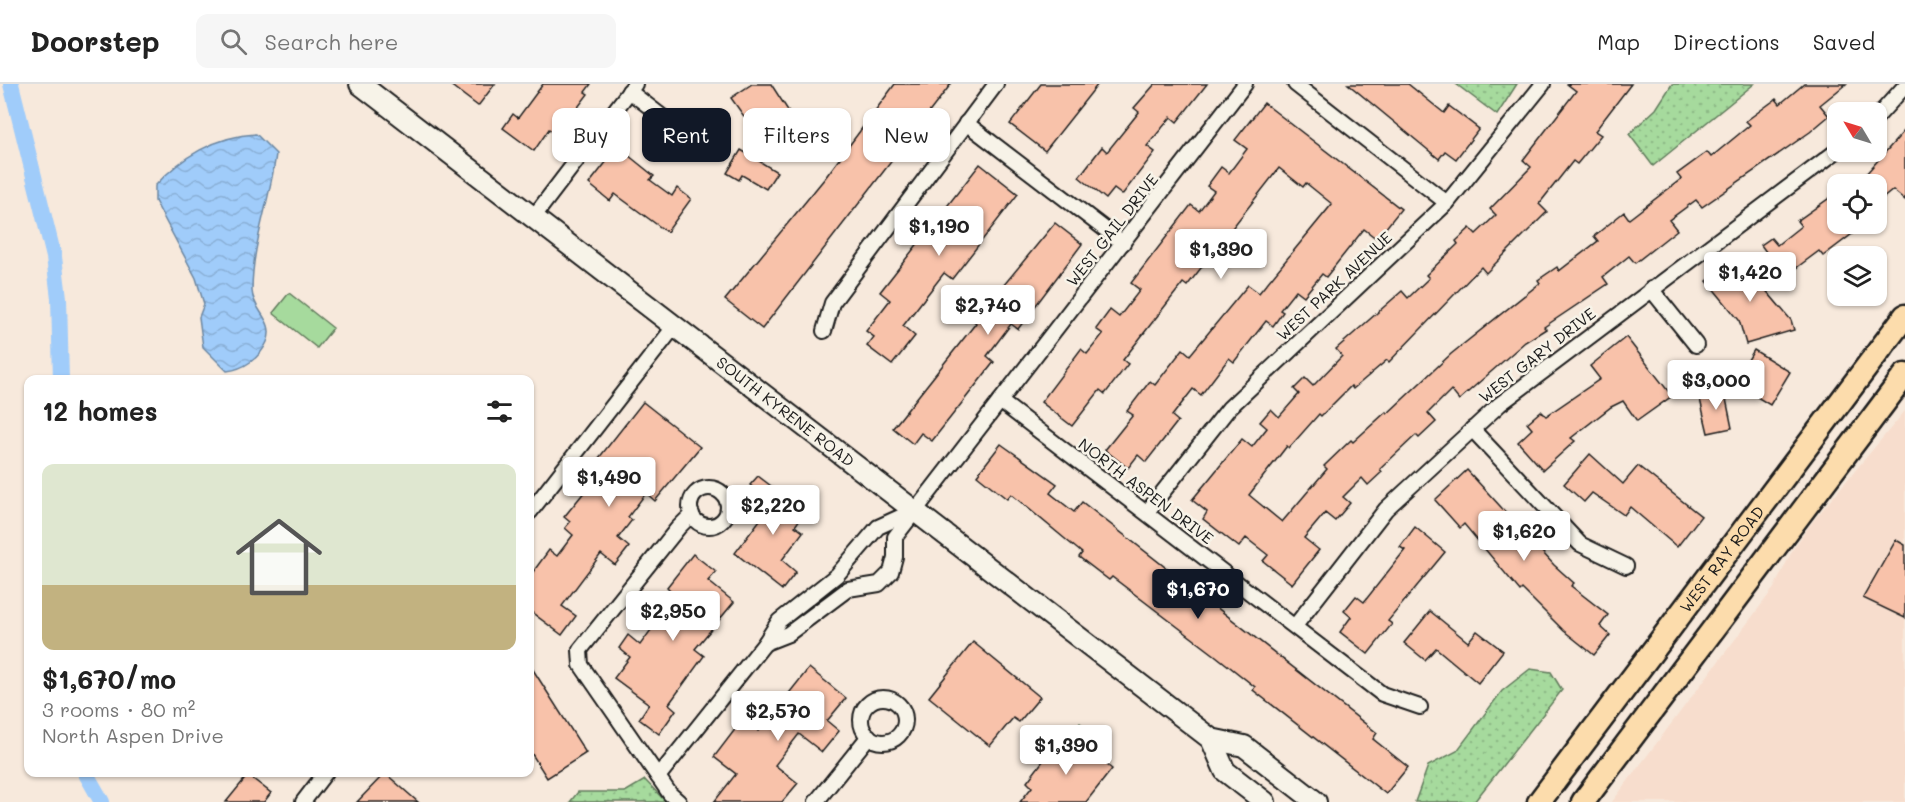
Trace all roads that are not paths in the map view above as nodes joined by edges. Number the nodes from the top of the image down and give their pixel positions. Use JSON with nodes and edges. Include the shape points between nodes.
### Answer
{"nodes":[{"id":1,"x":360,"y":84,"type":"edge"},
{"id":2,"x":996,"y":84,"type":"edge"},
{"id":3,"x":1245,"y":84,"type":"edge"},
{"id":4,"x":1295,"y":84,"type":"edge"},
{"id":5,"x":1543,"y":84,"type":"edge"},
{"id":6,"x":1905,"y":86,"type":"edge"},
{"id":7,"x":632,"y":88,"type":"edge"},
{"id":8,"x":1887,"y":106,"type":"edge"},
{"id":9,"x":655,"y":108,"type":"edge"},
{"id":10,"x":966,"y":123,"type":"junction"},
{"id":11,"x":1827,"y":158,"type":"edge"},
{"id":12,"x":1447,"y":202,"type":"junction"},
{"id":13,"x":532,"y":219,"type":"junction"},
{"id":14,"x":1123,"y":243,"type":"junction"},
{"id":15,"x":1651,"y":289,"type":"junction"},
{"id":16,"x":1905,"y":316,"type":"edge"},
{"id":17,"x":674,"y":327,"type":"junction"},
{"id":18,"x":824,"y":331,"type":"dead end"},
{"id":19,"x":1695,"y":345,"type":"dead end"},
{"id":20,"x":1905,"y":375,"type":"edge"},
{"id":21,"x":1000,"y":401,"type":"junction"},
{"id":22,"x":1472,"y":429,"type":"junction"},
{"id":23,"x":534,"y":507,"type":"edge"},
{"id":24,"x":915,"y":511,"type":"junction"},
{"id":25,"x":1148,"y":512,"type":"junction"},
{"id":26,"x":692,"y":514,"type":"dead end"},
{"id":27,"x":1626,"y":566,"type":"dead end"},
{"id":28,"x":1295,"y":626,"type":"junction"},
{"id":29,"x":765,"y":643,"type":"junction"},
{"id":30,"x":1420,"y":707,"type":"dead end"},
{"id":31,"x":868,"y":736,"type":"dead end"},
{"id":32,"x":1211,"y":739,"type":"junction"},
{"id":33,"x":322,"y":777,"type":"edge"},
{"id":34,"x":658,"y":777,"type":"junction"},
{"id":35,"x":303,"y":802,"type":"edge"},
{"id":36,"x":679,"y":802,"type":"edge"},
{"id":37,"x":816,"y":802,"type":"edge"},
{"id":38,"x":1266,"y":802,"type":"edge"},
{"id":39,"x":1316,"y":802,"type":"edge"},
{"id":40,"x":1539,"y":802,"type":"edge"},
{"id":41,"x":1583,"y":802,"type":"edge"}],
"edges":[{"from":1,"to":13,"type":"main road","name":"SOUTH KYRENE ROAD"},
{"from":2,"to":10,"type":"street"},
{"from":3,"to":14,"type":"street","name":"WEST GAIL DRIVE"},
{"from":4,"to":12,"type":"street"},
{"from":5,"to":12,"type":"street","name":"WEST PARK AVENUE"},
{"from":6,"to":8,"type":"street"},
{"from":7,"to":9,"type":"street"},
{"from":7,"to":13,"type":"street"},
{"from":10,"to":14,"type":"street"},
{"from":10,"to":18,"type":"street","via":[[832,303]]},
{"from":11,"to":15,"type":"street","name":"WEST GARY DRIVE"},
{"from":12,"to":25,"type":"street","name":"WEST PARK AVENUE","via":[[1228,408]]},
{"from":13,"to":17,"type":"main road","name":"SOUTH KYRENE ROAD"},
{"from":14,"to":21,"type":"street","name":"WEST GAIL DRIVE"},
{"from":15,"to":19,"type":"street"},
{"from":15,"to":22,"type":"street","name":"WEST GARY DRIVE","via":[[1521,385]]},
{"from":16,"to":40,"type":"main road","name":"WEST RAY ROAD"},
{"from":17,"to":23,"type":"street"},
{"from":17,"to":24,"type":"main road","name":"SOUTH KYRENE ROAD"},
{"from":20,"to":41,"type":"main road"},
{"from":21,"to":24,"type":"street","name":"WEST GAIL DRIVE"},
{"from":21,"to":25,"type":"street","name":"NORTH ASPEN DRIVE"},
{"from":22,"to":27,"type":"street","via":[[1580,544]]},
{"from":22,"to":28,"type":"street","name":"WEST GARY DRIVE","via":[[1386,509]]},
{"from":24,"to":29,"type":"street","name":"WEST GAIL DRIVE","via":[[878,527],[837,575],[779,621]]},
{"from":24,"to":29,"type":"street","name":"WEST GAIL DRIVE","via":[[895,537],[896,557],[891,572],[879,584],[848,589],[788,634]]},
{"from":24,"to":32,"type":"main road","name":"SOUTH KYRENE ROAD"},
{"from":25,"to":28,"type":"street","name":"NORTH ASPEN DRIVE"},
{"from":26,"to":34,"type":"street","via":[[580,650],[581,665]]},
{"from":28,"to":30,"type":"street","name":"NORTH ASPEN DRIVE","via":[[1382,694]]},
{"from":29,"to":34,"type":"street","name":"WEST GAIL DRIVE"},
{"from":31,"to":37,"type":"street"},
{"from":32,"to":38,"type":"main road","name":"SOUTH KYRENE ROAD","via":[[1226,771]]},
{"from":32,"to":39,"type":"main road","name":"SOUTH KYRENE ROAD","via":[[1244,746]]},
{"from":33,"to":35,"type":"street"},
{"from":34,"to":36,"type":"street"}]}
